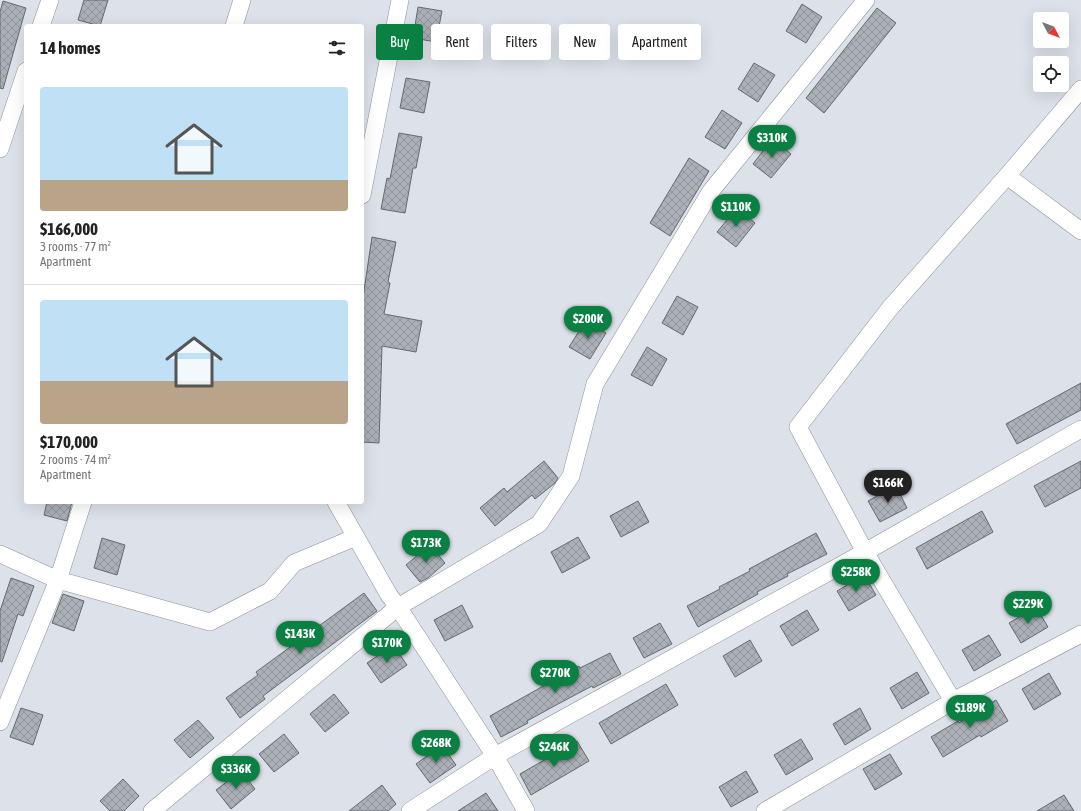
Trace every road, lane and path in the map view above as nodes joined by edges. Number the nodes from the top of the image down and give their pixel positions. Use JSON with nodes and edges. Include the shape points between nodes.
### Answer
{"nodes":[{"id":1,"x":50,"y":0,"type":"edge"},
{"id":2,"x":242,"y":0,"type":"edge"},
{"id":3,"x":400,"y":0,"type":"edge"},
{"id":4,"x":866,"y":0,"type":"edge"},
{"id":5,"x":42,"y":24,"type":"edge"},
{"id":6,"x":235,"y":24,"type":"edge"},
{"id":7,"x":24,"y":77,"type":"edge"},
{"id":8,"x":1081,"y":89,"type":"edge"},
{"id":9,"x":0,"y":149,"type":"edge"},
{"id":10,"x":1007,"y":176,"type":"junction"},
{"id":11,"x":364,"y":185,"type":"edge"},
{"id":12,"x":1081,"y":231,"type":"edge"},
{"id":13,"x":1081,"y":429,"type":"edge"},
{"id":14,"x":82,"y":504,"type":"edge"},
{"id":15,"x":337,"y":504,"type":"edge"},
{"id":16,"x":356,"y":537,"type":"junction"},
{"id":17,"x":865,"y":552,"type":"junction"},
{"id":18,"x":0,"y":554,"type":"edge"},
{"id":19,"x":58,"y":580,"type":"junction"},
{"id":20,"x":398,"y":607,"type":"junction"},
{"id":21,"x":1081,"y":634,"type":"edge"},
{"id":22,"x":953,"y":701,"type":"junction"},
{"id":23,"x":0,"y":722,"type":"edge"},
{"id":24,"x":495,"y":756,"type":"junction"},
{"id":25,"x":152,"y":811,"type":"edge"},
{"id":26,"x":410,"y":811,"type":"edge"},
{"id":27,"x":526,"y":811,"type":"edge"},
{"id":28,"x":765,"y":811,"type":"edge"}],
"edges":[{"from":1,"to":5,"type":"street"},
{"from":2,"to":6,"type":"street"},
{"from":3,"to":11,"type":"street"},
{"from":4,"to":20,"type":"street","via":[[711,191],[595,384],[571,476],[539,524]]},
{"from":7,"to":9,"type":"street"},
{"from":8,"to":10,"type":"street"},
{"from":10,"to":12,"type":"street"},
{"from":10,"to":17,"type":"street","via":[[890,308],[798,427]]},
{"from":13,"to":17,"type":"street"},
{"from":14,"to":19,"type":"street"},
{"from":15,"to":16,"type":"street"},
{"from":16,"to":19,"type":"street","via":[[294,563],[270,591],[210,622]]},
{"from":16,"to":20,"type":"street"},
{"from":17,"to":22,"type":"street"},
{"from":17,"to":24,"type":"street"},
{"from":18,"to":19,"type":"street"},
{"from":19,"to":23,"type":"street"},
{"from":20,"to":24,"type":"street"},
{"from":20,"to":25,"type":"street"},
{"from":21,"to":22,"type":"street"},
{"from":22,"to":28,"type":"street"},
{"from":24,"to":26,"type":"street"},
{"from":24,"to":27,"type":"street"}]}
